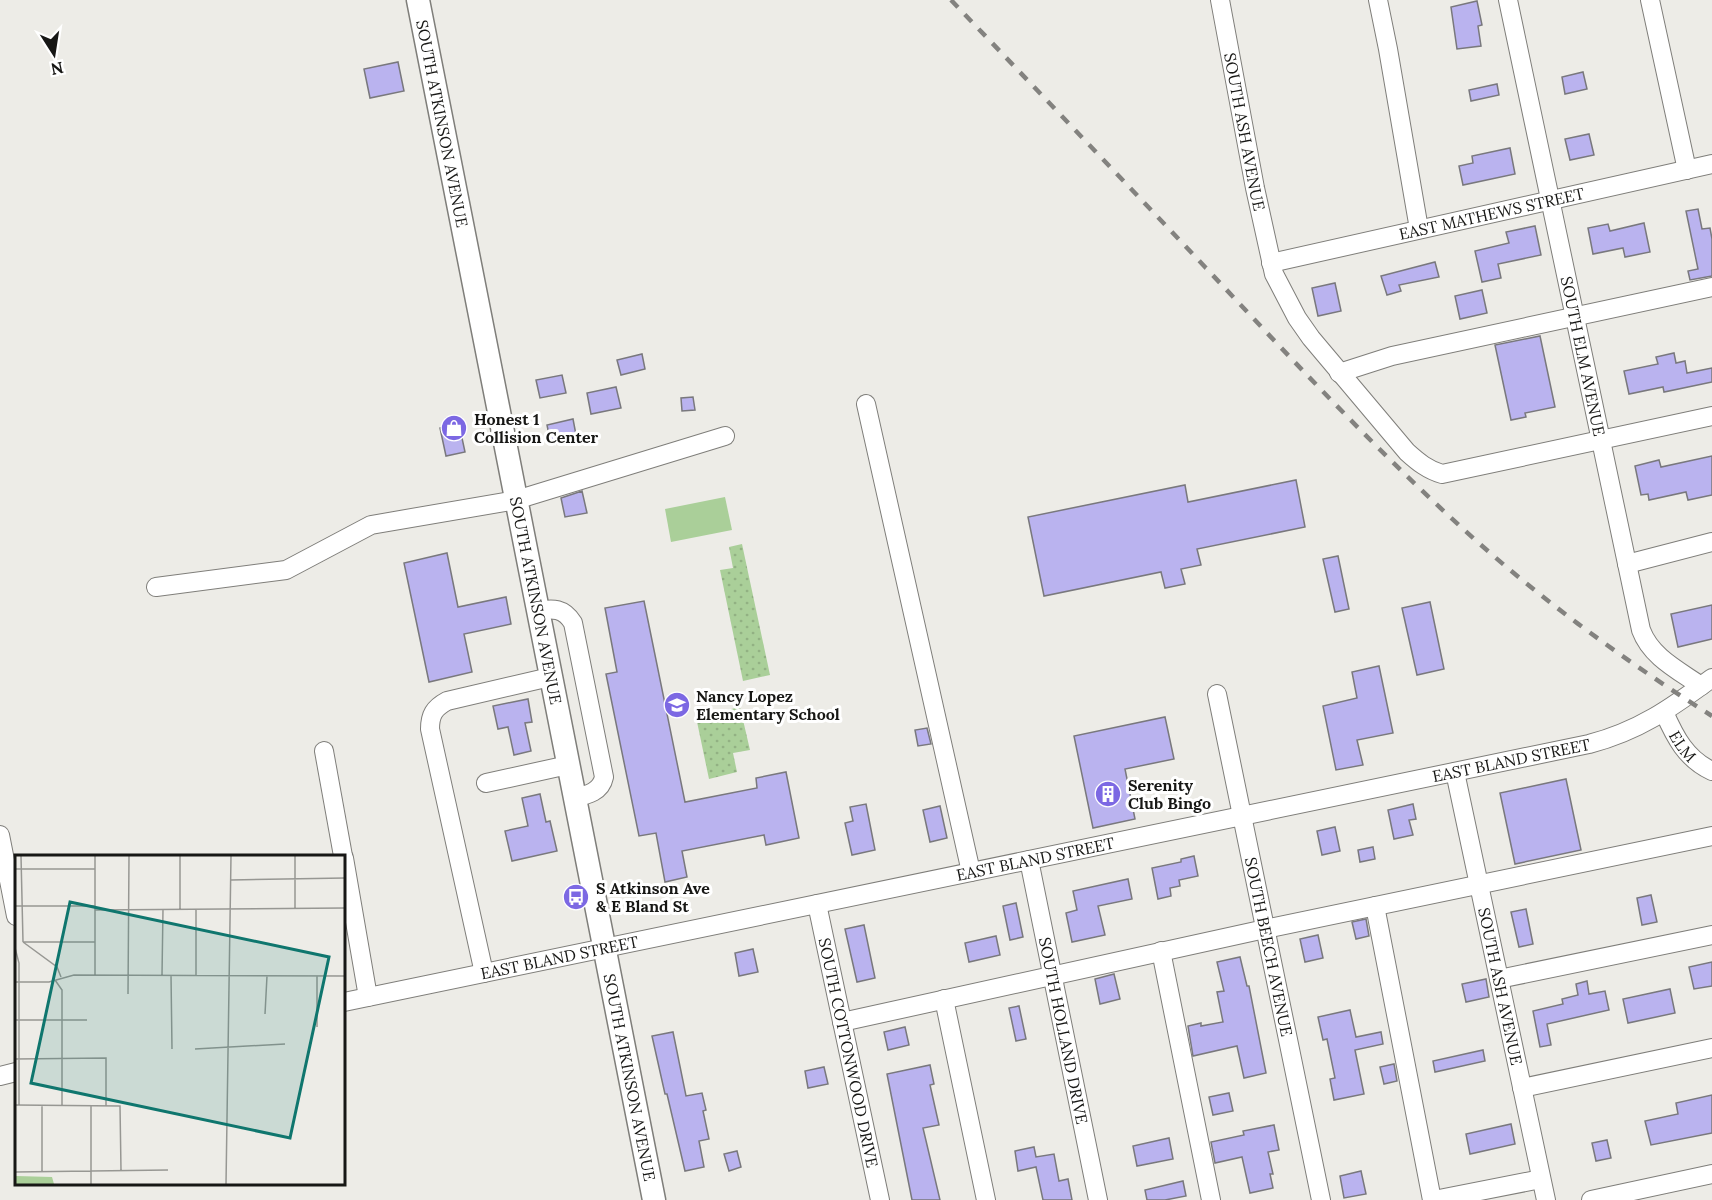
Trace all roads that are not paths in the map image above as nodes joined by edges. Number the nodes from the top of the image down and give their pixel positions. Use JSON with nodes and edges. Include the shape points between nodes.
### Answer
{"nodes":[{"id":1,"x":418,"y":0,"type":"edge"},
{"id":2,"x":1220,"y":0,"type":"edge"},
{"id":3,"x":1378,"y":0,"type":"edge"},
{"id":4,"x":1508,"y":0,"type":"edge"},
{"id":5,"x":1650,"y":0,"type":"edge"},
{"id":6,"x":1712,"y":164,"type":"edge"},
{"id":7,"x":1687,"y":170,"type":"junction"},
{"id":8,"x":1550,"y":200,"type":"junction"},
{"id":9,"x":1419,"y":229,"type":"junction"},
{"id":10,"x":1270,"y":262,"type":"junction"},
{"id":11,"x":1712,"y":287,"type":"edge"},
{"id":12,"x":1574,"y":316,"type":"junction"},
{"id":13,"x":1339,"y":373,"type":"junction"},
{"id":14,"x":866,"y":404,"type":"dead end"},
{"id":15,"x":1712,"y":416,"type":"edge"},
{"id":16,"x":725,"y":436,"type":"dead end"},
{"id":17,"x":1601,"y":440,"type":"junction"},
{"id":18,"x":516,"y":500,"type":"junction"},
{"id":19,"x":1712,"y":542,"type":"edge"},
{"id":20,"x":1627,"y":564,"type":"junction"},
{"id":21,"x":156,"y":587,"type":"dead end"},
{"id":22,"x":537,"y":611,"type":"junction"},
{"id":23,"x":550,"y":677,"type":"junction"},
{"id":24,"x":1706,"y":682,"type":"edge"},
{"id":25,"x":1217,"y":694,"type":"dead end"},
{"id":26,"x":1664,"y":712,"type":"junction"},
{"id":27,"x":324,"y":751,"type":"dead end"},
{"id":28,"x":568,"y":765,"type":"junction"},
{"id":29,"x":1712,"y":771,"type":"edge"},
{"id":30,"x":1455,"y":772,"type":"junction"},
{"id":31,"x":486,"y":783,"type":"dead end"},
{"id":32,"x":574,"y":798,"type":"junction"},
{"id":33,"x":1242,"y":816,"type":"junction"},
{"id":34,"x":0,"y":835,"type":"edge"},
{"id":35,"x":1712,"y":836,"type":"edge"},
{"id":36,"x":343,"y":855,"type":"edge"},
{"id":37,"x":1029,"y":860,"type":"junction"},
{"id":38,"x":345,"y":868,"type":"edge"},
{"id":39,"x":971,"y":872,"type":"junction"},
{"id":40,"x":1479,"y":885,"type":"junction"},
{"id":41,"x":817,"y":904,"type":"junction"},
{"id":42,"x":1375,"y":906,"type":"junction"},
{"id":43,"x":15,"y":911,"type":"edge"},
{"id":44,"x":1265,"y":929,"type":"junction"},
{"id":45,"x":1712,"y":935,"type":"edge"},
{"id":46,"x":604,"y":948,"type":"junction"},
{"id":47,"x":1161,"y":951,"type":"junction"},
{"id":48,"x":484,"y":973,"type":"junction"},
{"id":49,"x":1053,"y":975,"type":"junction"},
{"id":50,"x":1499,"y":979,"type":"junction"},
{"id":51,"x":368,"y":997,"type":"junction"},
{"id":52,"x":944,"y":999,"type":"junction"},
{"id":53,"x":345,"y":1002,"type":"edge"},
{"id":54,"x":842,"y":1022,"type":"junction"},
{"id":55,"x":1712,"y":1048,"type":"edge"},
{"id":56,"x":15,"y":1072,"type":"edge"},
{"id":57,"x":0,"y":1076,"type":"edge"},
{"id":58,"x":1522,"y":1088,"type":"junction"},
{"id":59,"x":1712,"y":1174,"type":"edge"},
{"id":60,"x":1541,"y":1179,"type":"junction"},
{"id":61,"x":654,"y":1200,"type":"edge"},
{"id":62,"x":880,"y":1200,"type":"edge"},
{"id":63,"x":986,"y":1200,"type":"edge"},
{"id":64,"x":1098,"y":1200,"type":"edge"},
{"id":65,"x":1211,"y":1200,"type":"edge"},
{"id":66,"x":1321,"y":1200,"type":"edge"},
{"id":67,"x":1433,"y":1200,"type":"edge"},
{"id":68,"x":1546,"y":1200,"type":"edge"},
{"id":69,"x":1591,"y":1200,"type":"edge"}],
"edges":[{"from":1,"to":18,"type":"main road","name":"SOUTH ATKINSON AVENUE"},
{"from":2,"to":10,"type":"street","name":"SOUTH ASH AVENUE"},
{"from":3,"to":9,"type":"street"},
{"from":4,"to":8,"type":"street","name":"SOUTH ELM AVENUE"},
{"from":5,"to":7,"type":"street"},
{"from":6,"to":7,"type":"street","name":"EAST MATHEWS STREET"},
{"from":7,"to":8,"type":"street","name":"EAST MATHEWS STREET"},
{"from":8,"to":9,"type":"street","name":"EAST MATHEWS STREET"},
{"from":8,"to":12,"type":"street","name":"SOUTH ELM AVENUE"},
{"from":9,"to":10,"type":"street","name":"EAST MATHEWS STREET"},
{"from":10,"to":13,"type":"street","name":"SOUTH ASH AVENUE","via":[[1296,318]]},
{"from":11,"to":12,"type":"street"},
{"from":12,"to":13,"type":"street","via":[[1392,356]]},
{"from":12,"to":17,"type":"street","name":"SOUTH ELM AVENUE"},
{"from":13,"to":17,"type":"street","name":"SOUTH ASH AVENUE","via":[[1407,452],[1442,474]]},
{"from":14,"to":39,"type":"street"},
{"from":15,"to":17,"type":"street"},
{"from":16,"to":18,"type":"street"},
{"from":17,"to":20,"type":"street","name":"SOUTH ELM AVENUE"},
{"from":18,"to":21,"type":"street","via":[[371,525],[286,570]]},
{"from":18,"to":22,"type":"main road","name":"SOUTH ATKINSON AVENUE"},
{"from":19,"to":20,"type":"street"},
{"from":20,"to":24,"type":"street","name":"SOUTH ELM AVENUE","via":[[1641,630],[1650,648]]},
{"from":22,"to":23,"type":"main road","name":"SOUTH ATKINSON AVENUE"},
{"from":22,"to":32,"type":"street","via":[[562,611],[573,623],[604,777],[600,788]]},
{"from":23,"to":28,"type":"main road","name":"SOUTH ATKINSON AVENUE"},
{"from":23,"to":48,"type":"street","via":[[447,701],[437,706],[430,718]]},
{"from":24,"to":26,"type":"street","name":"EAST BLAND STREET"},
{"from":25,"to":33,"type":"street","name":"SOUTH BEECH AVENUE"},
{"from":26,"to":29,"type":"street","name":"ELM","via":[[1684,751]]},
{"from":26,"to":30,"type":"street","name":"EAST BLAND STREET","via":[[1608,739]]},
{"from":27,"to":36,"type":"street"},
{"from":28,"to":31,"type":"street"},
{"from":28,"to":32,"type":"main road","name":"SOUTH ATKINSON AVENUE"},
{"from":30,"to":33,"type":"street","name":"EAST BLAND STREET"},
{"from":30,"to":40,"type":"street","name":"SOUTH ASH AVENUE"},
{"from":32,"to":46,"type":"main road","name":"SOUTH ATKINSON AVENUE"},
{"from":33,"to":37,"type":"street","name":"EAST BLAND STREET"},
{"from":33,"to":44,"type":"street","name":"SOUTH BEECH AVENUE"},
{"from":34,"to":43,"type":"street"},
{"from":35,"to":40,"type":"street"},
{"from":37,"to":39,"type":"street","name":"EAST BLAND STREET"},
{"from":37,"to":49,"type":"street","name":"SOUTH HOLLAND DRIVE"},
{"from":38,"to":51,"type":"street"},
{"from":39,"to":41,"type":"street","name":"EAST BLAND STREET"},
{"from":40,"to":42,"type":"street"},
{"from":40,"to":50,"type":"street","name":"SOUTH ASH AVENUE"},
{"from":41,"to":46,"type":"street","name":"EAST BLAND STREET"},
{"from":41,"to":54,"type":"street","name":"SOUTH COTTONWOOD DRIVE"},
{"from":42,"to":44,"type":"street"},
{"from":42,"to":67,"type":"street"},
{"from":44,"to":47,"type":"street"},
{"from":44,"to":66,"type":"street","name":"SOUTH BEECH AVENUE"},
{"from":45,"to":50,"type":"street"},
{"from":46,"to":48,"type":"street","name":"EAST BLAND STREET"},
{"from":46,"to":61,"type":"main road","name":"SOUTH ATKINSON AVENUE"},
{"from":47,"to":49,"type":"street"},
{"from":47,"to":65,"type":"street"},
{"from":48,"to":51,"type":"street","name":"EAST BLAND STREET"},
{"from":49,"to":52,"type":"street"},
{"from":49,"to":64,"type":"street","name":"SOUTH HOLLAND DRIVE"},
{"from":50,"to":58,"type":"street","name":"SOUTH ASH AVENUE"},
{"from":51,"to":53,"type":"street","name":"EAST BLAND STREET"},
{"from":52,"to":54,"type":"street"},
{"from":52,"to":63,"type":"street"},
{"from":54,"to":62,"type":"street","name":"SOUTH COTTONWOOD DRIVE"},
{"from":55,"to":58,"type":"street"},
{"from":56,"to":57,"type":"street"},
{"from":58,"to":60,"type":"street","name":"SOUTH ASH AVENUE"},
{"from":59,"to":69,"type":"street"},
{"from":60,"to":67,"type":"street"},
{"from":60,"to":68,"type":"street","name":"SOUTH ASH AVENUE"}]}
